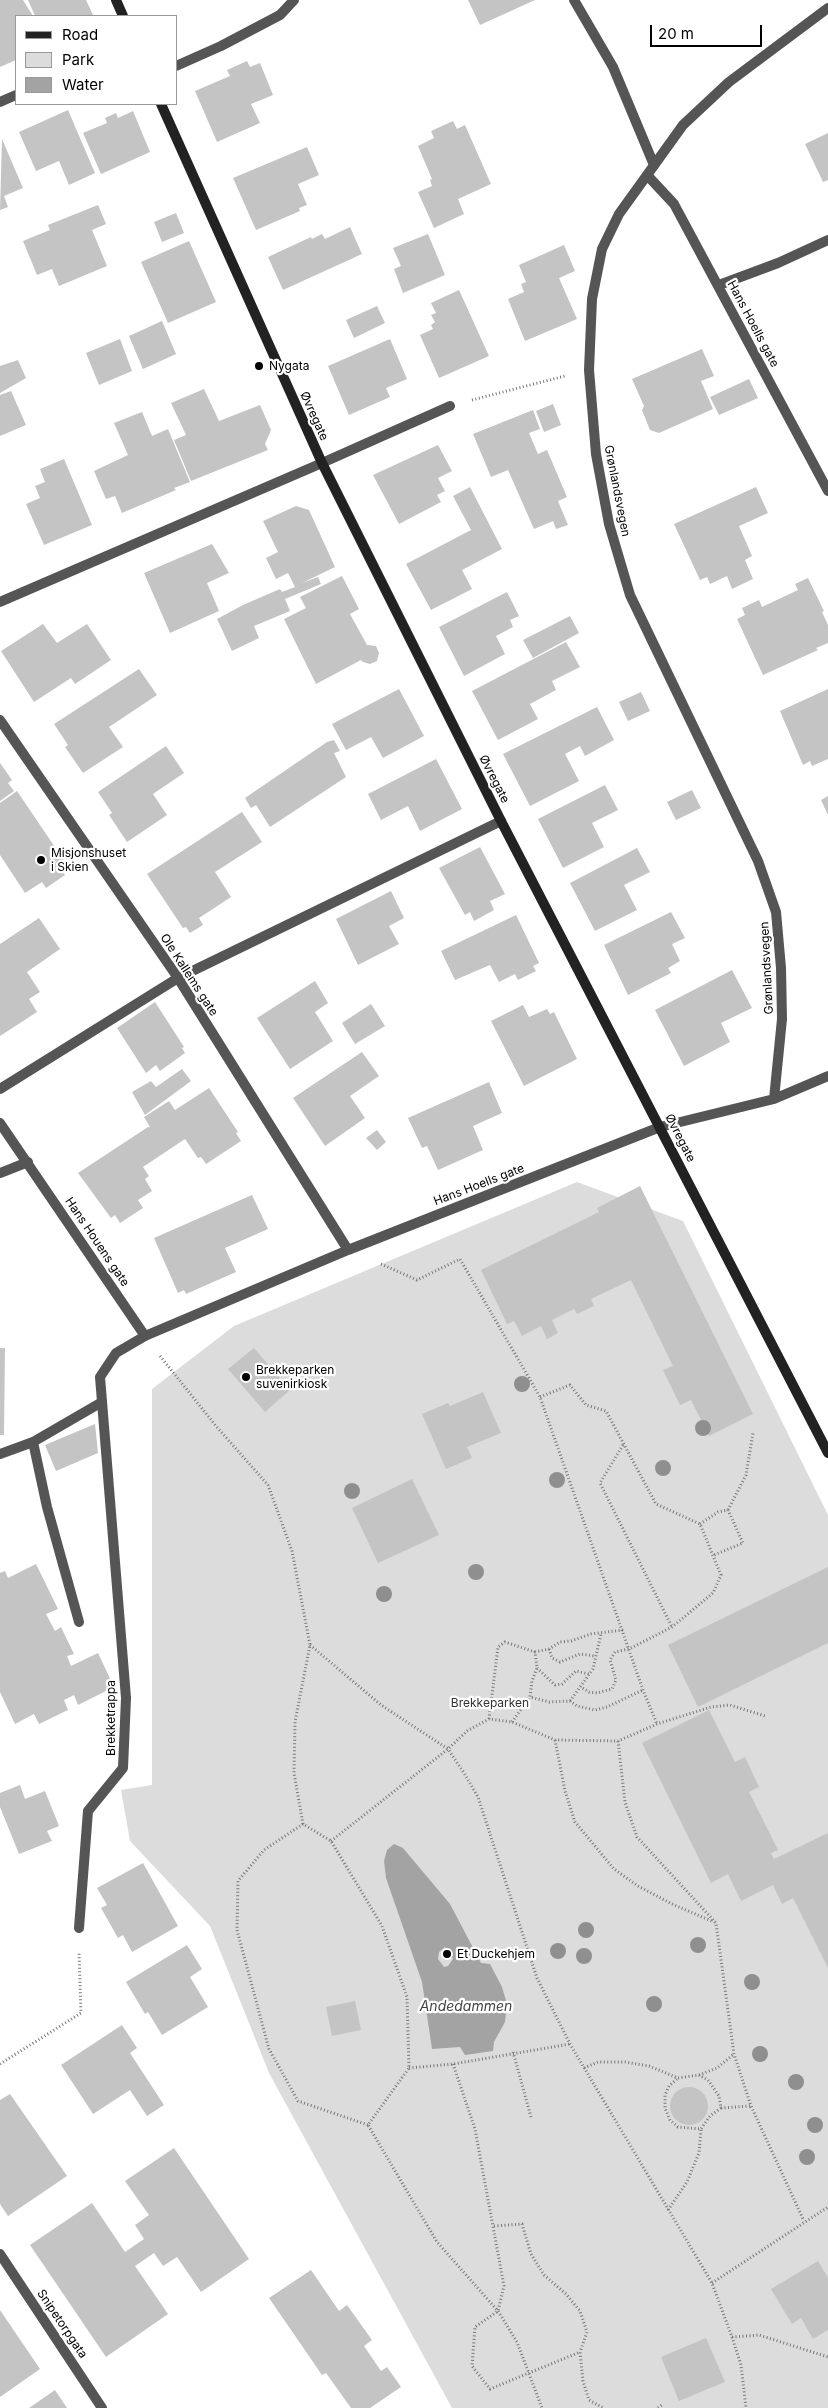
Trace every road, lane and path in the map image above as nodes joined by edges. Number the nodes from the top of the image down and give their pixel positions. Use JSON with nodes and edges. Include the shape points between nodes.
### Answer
{"nodes":[{"id":1,"x":116,"y":0,"type":"edge"},
{"id":2,"x":294,"y":0,"type":"edge"},
{"id":3,"x":574,"y":0,"type":"edge"},
{"id":4,"x":828,"y":8,"type":"edge"},
{"id":5,"x":123,"y":15,"type":"edge"},
{"id":6,"x":178,"y":65,"type":"edge"},
{"id":7,"x":15,"y":95,"type":"edge"},
{"id":8,"x":0,"y":102,"type":"edge"},
{"id":9,"x":161,"y":105,"type":"edge"},
{"id":10,"x":654,"y":165,"type":"junction"},
{"id":11,"x":647,"y":174,"type":"junction"},
{"id":12,"x":828,"y":240,"type":"edge"},
{"id":13,"x":718,"y":285,"type":"junction"},
{"id":14,"x":589,"y":370,"type":"junction"},
{"id":15,"x":450,"y":406,"type":"joint"},
{"id":16,"x":322,"y":464,"type":"junction"},
{"id":17,"x":828,"y":491,"type":"edge"},
{"id":18,"x":0,"y":602,"type":"edge"},
{"id":19,"x":0,"y":720,"type":"edge"},
{"id":20,"x":501,"y":821,"type":"junction"},
{"id":21,"x":178,"y":978,"type":"junction"},
{"id":22,"x":828,"y":1076,"type":"edge"},
{"id":23,"x":0,"y":1089,"type":"edge"},
{"id":24,"x":774,"y":1099,"type":"junction"},
{"id":25,"x":0,"y":1123,"type":"edge"},
{"id":26,"x":660,"y":1127,"type":"junction"},
{"id":27,"x":28,"y":1162,"type":"junction"},
{"id":28,"x":0,"y":1174,"type":"edge"},
{"id":29,"x":348,"y":1250,"type":"junction"},
{"id":30,"x":145,"y":1336,"type":"junction"},
{"id":31,"x":540,"y":1397,"type":"junction"},
{"id":32,"x":102,"y":1402,"type":"junction"},
{"id":33,"x":753,"y":1432,"type":"dead end"},
{"id":34,"x":33,"y":1442,"type":"junction"},
{"id":35,"x":623,"y":1445,"type":"junction"},
{"id":36,"x":828,"y":1453,"type":"edge"},
{"id":37,"x":0,"y":1454,"type":"edge"},
{"id":38,"x":728,"y":1510,"type":"junction"},
{"id":39,"x":700,"y":1524,"type":"junction"},
{"id":40,"x":714,"y":1555,"type":"junction"},
{"id":41,"x":79,"y":1622,"type":"dead end"},
{"id":42,"x":672,"y":1627,"type":"junction"},
{"id":43,"x":623,"y":1630,"type":"junction"},
{"id":44,"x":601,"y":1634,"type":"junction"},
{"id":45,"x":310,"y":1644,"type":"junction"},
{"id":46,"x":549,"y":1649,"type":"junction"},
{"id":47,"x":629,"y":1649,"type":"junction"},
{"id":48,"x":535,"y":1652,"type":"junction"},
{"id":49,"x":595,"y":1656,"type":"junction"},
{"id":50,"x":537,"y":1668,"type":"junction"},
{"id":51,"x":590,"y":1674,"type":"junction"},
{"id":52,"x":581,"y":1688,"type":"junction"},
{"id":53,"x":643,"y":1690,"type":"junction"},
{"id":54,"x":530,"y":1697,"type":"junction"},
{"id":55,"x":570,"y":1701,"type":"junction"},
{"id":56,"x":765,"y":1716,"type":"dead end"},
{"id":57,"x":489,"y":1719,"type":"junction"},
{"id":58,"x":512,"y":1722,"type":"junction"},
{"id":59,"x":657,"y":1724,"type":"junction"},
{"id":60,"x":555,"y":1740,"type":"junction"},
{"id":61,"x":618,"y":1741,"type":"junction"},
{"id":62,"x":448,"y":1749,"type":"junction"},
{"id":63,"x":303,"y":1824,"type":"junction"},
{"id":64,"x":331,"y":1841,"type":"junction"},
{"id":65,"x":716,"y":1923,"type":"junction"},
{"id":66,"x":79,"y":1928,"type":"joint"},
{"id":67,"x":570,"y":2044,"type":"junction"},
{"id":68,"x":513,"y":2052,"type":"junction"},
{"id":69,"x":734,"y":2054,"type":"junction"},
{"id":70,"x":0,"y":2064,"type":"edge"},
{"id":71,"x":454,"y":2064,"type":"junction"},
{"id":72,"x":409,"y":2068,"type":"junction"},
{"id":73,"x":584,"y":2068,"type":"junction"},
{"id":74,"x":699,"y":2075,"type":"junction"},
{"id":75,"x":678,"y":2078,"type":"junction"},
{"id":76,"x":752,"y":2106,"type":"junction"},
{"id":77,"x":721,"y":2108,"type":"junction"},
{"id":78,"x":531,"y":2117,"type":"dead end"},
{"id":79,"x":368,"y":2125,"type":"junction"},
{"id":80,"x":701,"y":2129,"type":"junction"},
{"id":81,"x":828,"y":2207,"type":"edge"},
{"id":82,"x":668,"y":2210,"type":"junction"},
{"id":83,"x":804,"y":2221,"type":"junction"},
{"id":84,"x":494,"y":2226,"type":"junction"},
{"id":85,"x":0,"y":2254,"type":"edge"},
{"id":86,"x":712,"y":2283,"type":"junction"},
{"id":87,"x":498,"y":2311,"type":"junction"},
{"id":88,"x":732,"y":2337,"type":"junction"},
{"id":89,"x":580,"y":2352,"type":"junction"},
{"id":90,"x":828,"y":2357,"type":"edge"},
{"id":91,"x":530,"y":2373,"type":"junction"},
{"id":92,"x":102,"y":2408,"type":"edge"},
{"id":93,"x":542,"y":2408,"type":"edge"},
{"id":94,"x":603,"y":2408,"type":"edge"},
{"id":95,"x":746,"y":2408,"type":"edge"}],
"edges":[{"from":1,"to":5,"type":"street"},
{"from":2,"to":6,"type":"street","via":[[280,15]]},
{"from":3,"to":10,"type":"street","via":[[613,66]]},
{"from":4,"to":10,"type":"street","name":"Grønlandsvegen","via":[[729,82],[683,125]]},
{"from":7,"to":8,"type":"street"},
{"from":9,"to":16,"type":"street","name":"Øvregate"},
{"from":10,"to":11,"type":"street","name":"Grønlandsvegen"},
{"from":11,"to":13,"type":"street","name":"Hans Hoells gate","via":[[674,204]]},
{"from":11,"to":14,"type":"street","name":"Grønlandsvegen","via":[[619,214],[602,249],[592,299]]},
{"from":12,"to":13,"type":"street"},
{"from":13,"to":17,"type":"street","name":"Hans Hoells gate"},
{"from":14,"to":15,"type":"path"},
{"from":14,"to":24,"type":"street","name":"Grønlandsvegen","via":[[596,454],[609,524],[630,595],[758,861],[776,912],[782,1019]]},
{"from":15,"to":16,"type":"street"},
{"from":16,"to":18,"type":"street"},
{"from":16,"to":20,"type":"street","name":"Øvregate"},
{"from":19,"to":21,"type":"street","name":"Ole Kallems gate"},
{"from":20,"to":21,"type":"street"},
{"from":20,"to":26,"type":"street","name":"Øvregate"},
{"from":21,"to":23,"type":"street"},
{"from":21,"to":29,"type":"street","name":"Ole Kallems gate"},
{"from":22,"to":24,"type":"street","name":"Hans Hoells gate"},
{"from":24,"to":26,"type":"street","name":"Hans Hoells gate"},
{"from":25,"to":27,"type":"street","name":"Hans Houens gate"},
{"from":26,"to":29,"type":"street","name":"Hans Hoells gate"},
{"from":26,"to":36,"type":"street","name":"Øvregate"},
{"from":27,"to":28,"type":"street"},
{"from":27,"to":30,"type":"street","name":"Hans Houens gate"},
{"from":29,"to":30,"type":"street","name":"Hans Hoells gate"},
{"from":29,"to":31,"type":"path","via":[[417,1280],[460,1259]]},
{"from":30,"to":32,"type":"street","name":"Brekketrappa","via":[[116,1353],[100,1377]]},
{"from":30,"to":45,"type":"path","via":[[172,1374],[268,1485],[292,1551]]},
{"from":31,"to":35,"type":"path","via":[[570,1385],[586,1405],[606,1411]]},
{"from":31,"to":43,"type":"path"},
{"from":32,"to":34,"type":"street"},
{"from":32,"to":66,"type":"street","name":"Brekketrappa","via":[[126,1698],[123,1768],[88,1812]]},
{"from":33,"to":38,"type":"path","via":[[746,1475]]},
{"from":34,"to":37,"type":"street"},
{"from":34,"to":41,"type":"street","via":[[47,1507]]},
{"from":35,"to":39,"type":"path","via":[[656,1504]]},
{"from":35,"to":42,"type":"path","via":[[600,1483]]},
{"from":38,"to":39,"type":"path","via":[[718,1512]]},
{"from":38,"to":40,"type":"path","via":[[743,1543]]},
{"from":39,"to":40,"type":"path"},
{"from":40,"to":42,"type":"path","via":[[721,1575],[713,1593]]},
{"from":42,"to":47,"type":"path"},
{"from":43,"to":44,"type":"path"},
{"from":43,"to":47,"type":"path"},
{"from":44,"to":46,"type":"path","via":[[560,1642]]},
{"from":44,"to":49,"type":"path"},
{"from":45,"to":62,"type":"path","via":[[381,1704]]},
{"from":45,"to":63,"type":"path","via":[[295,1722],[294,1773]]},
{"from":46,"to":48,"type":"path"},
{"from":46,"to":49,"type":"path","via":[[552,1658],[560,1662],[580,1654]]},
{"from":47,"to":52,"type":"path","via":[[615,1652],[610,1660],[616,1680],[612,1689],[597,1693]]},
{"from":47,"to":53,"type":"path"},
{"from":48,"to":50,"type":"path"},
{"from":48,"to":57,"type":"path","via":[[506,1642],[498,1646]]},
{"from":49,"to":51,"type":"path"},
{"from":50,"to":51,"type":"path","via":[[555,1686],[576,1671]]},
{"from":50,"to":54,"type":"path"},
{"from":51,"to":52,"type":"path"},
{"from":52,"to":55,"type":"path"},
{"from":53,"to":55,"type":"path","via":[[595,1710]]},
{"from":53,"to":59,"type":"path"},
{"from":54,"to":55,"type":"path","via":[[549,1702]]},
{"from":54,"to":58,"type":"path"},
{"from":56,"to":59,"type":"path","via":[[730,1705],[711,1707]]},
{"from":57,"to":58,"type":"path"},
{"from":57,"to":62,"type":"path","via":[[467,1731]]},
{"from":58,"to":60,"type":"path"},
{"from":59,"to":61,"type":"path"},
{"from":60,"to":61,"type":"path"},
{"from":60,"to":65,"type":"path","via":[[575,1822],[614,1869],[672,1904]]},
{"from":61,"to":65,"type":"path","via":[[625,1802],[636,1837]]},
{"from":62,"to":64,"type":"path"},
{"from":62,"to":67,"type":"path","via":[[478,1797],[537,1978]]},
{"from":63,"to":64,"type":"path"},
{"from":63,"to":79,"type":"path","via":[[264,1850],[238,1881],[237,1930],[269,2049],[298,2101]]},
{"from":64,"to":72,"type":"path","via":[[382,1926],[407,1997]]},
{"from":65,"to":69,"type":"path"},
{"from":66,"to":70,"type":"path","via":[[81,2013]]},
{"from":67,"to":68,"type":"path"},
{"from":67,"to":73,"type":"path"},
{"from":68,"to":71,"type":"path"},
{"from":68,"to":78,"type":"path"},
{"from":69,"to":74,"type":"path","via":[[717,2068]]},
{"from":69,"to":76,"type":"path"},
{"from":71,"to":72,"type":"path"},
{"from":71,"to":84,"type":"path","via":[[475,2129]]},
{"from":72,"to":79,"type":"path"},
{"from":73,"to":75,"type":"path","via":[[598,2062],[625,2062],[649,2066]]},
{"from":73,"to":82,"type":"path"},
{"from":74,"to":75,"type":"path"},
{"from":74,"to":77,"type":"path","via":[[715,2087]]},
{"from":75,"to":80,"type":"path","via":[[669,2086],[664,2108],[678,2127]]},
{"from":76,"to":77,"type":"path"},
{"from":76,"to":83,"type":"path"},
{"from":77,"to":80,"type":"path"},
{"from":79,"to":87,"type":"path","via":[[437,2242]]},
{"from":80,"to":82,"type":"path","via":[[699,2153],[687,2182]]},
{"from":81,"to":83,"type":"path"},
{"from":82,"to":86,"type":"path"},
{"from":83,"to":86,"type":"path"},
{"from":84,"to":87,"type":"path","via":[[504,2286]]},
{"from":84,"to":89,"type":"path","via":[[522,2224],[531,2254],[544,2275],[580,2311],[587,2332]]},
{"from":85,"to":92,"type":"street","name":"Snipetorpgata"},
{"from":86,"to":88,"type":"path"},
{"from":87,"to":91,"type":"path"},
{"from":87,"to":91,"type":"path","via":[[475,2327],[472,2366],[490,2389]]},
{"from":88,"to":90,"type":"path","via":[[759,2335]]},
{"from":88,"to":95,"type":"path","via":[[741,2365]]},
{"from":89,"to":91,"type":"path"},
{"from":89,"to":94,"type":"path","via":[[588,2400]]},
{"from":91,"to":93,"type":"path"}]}
